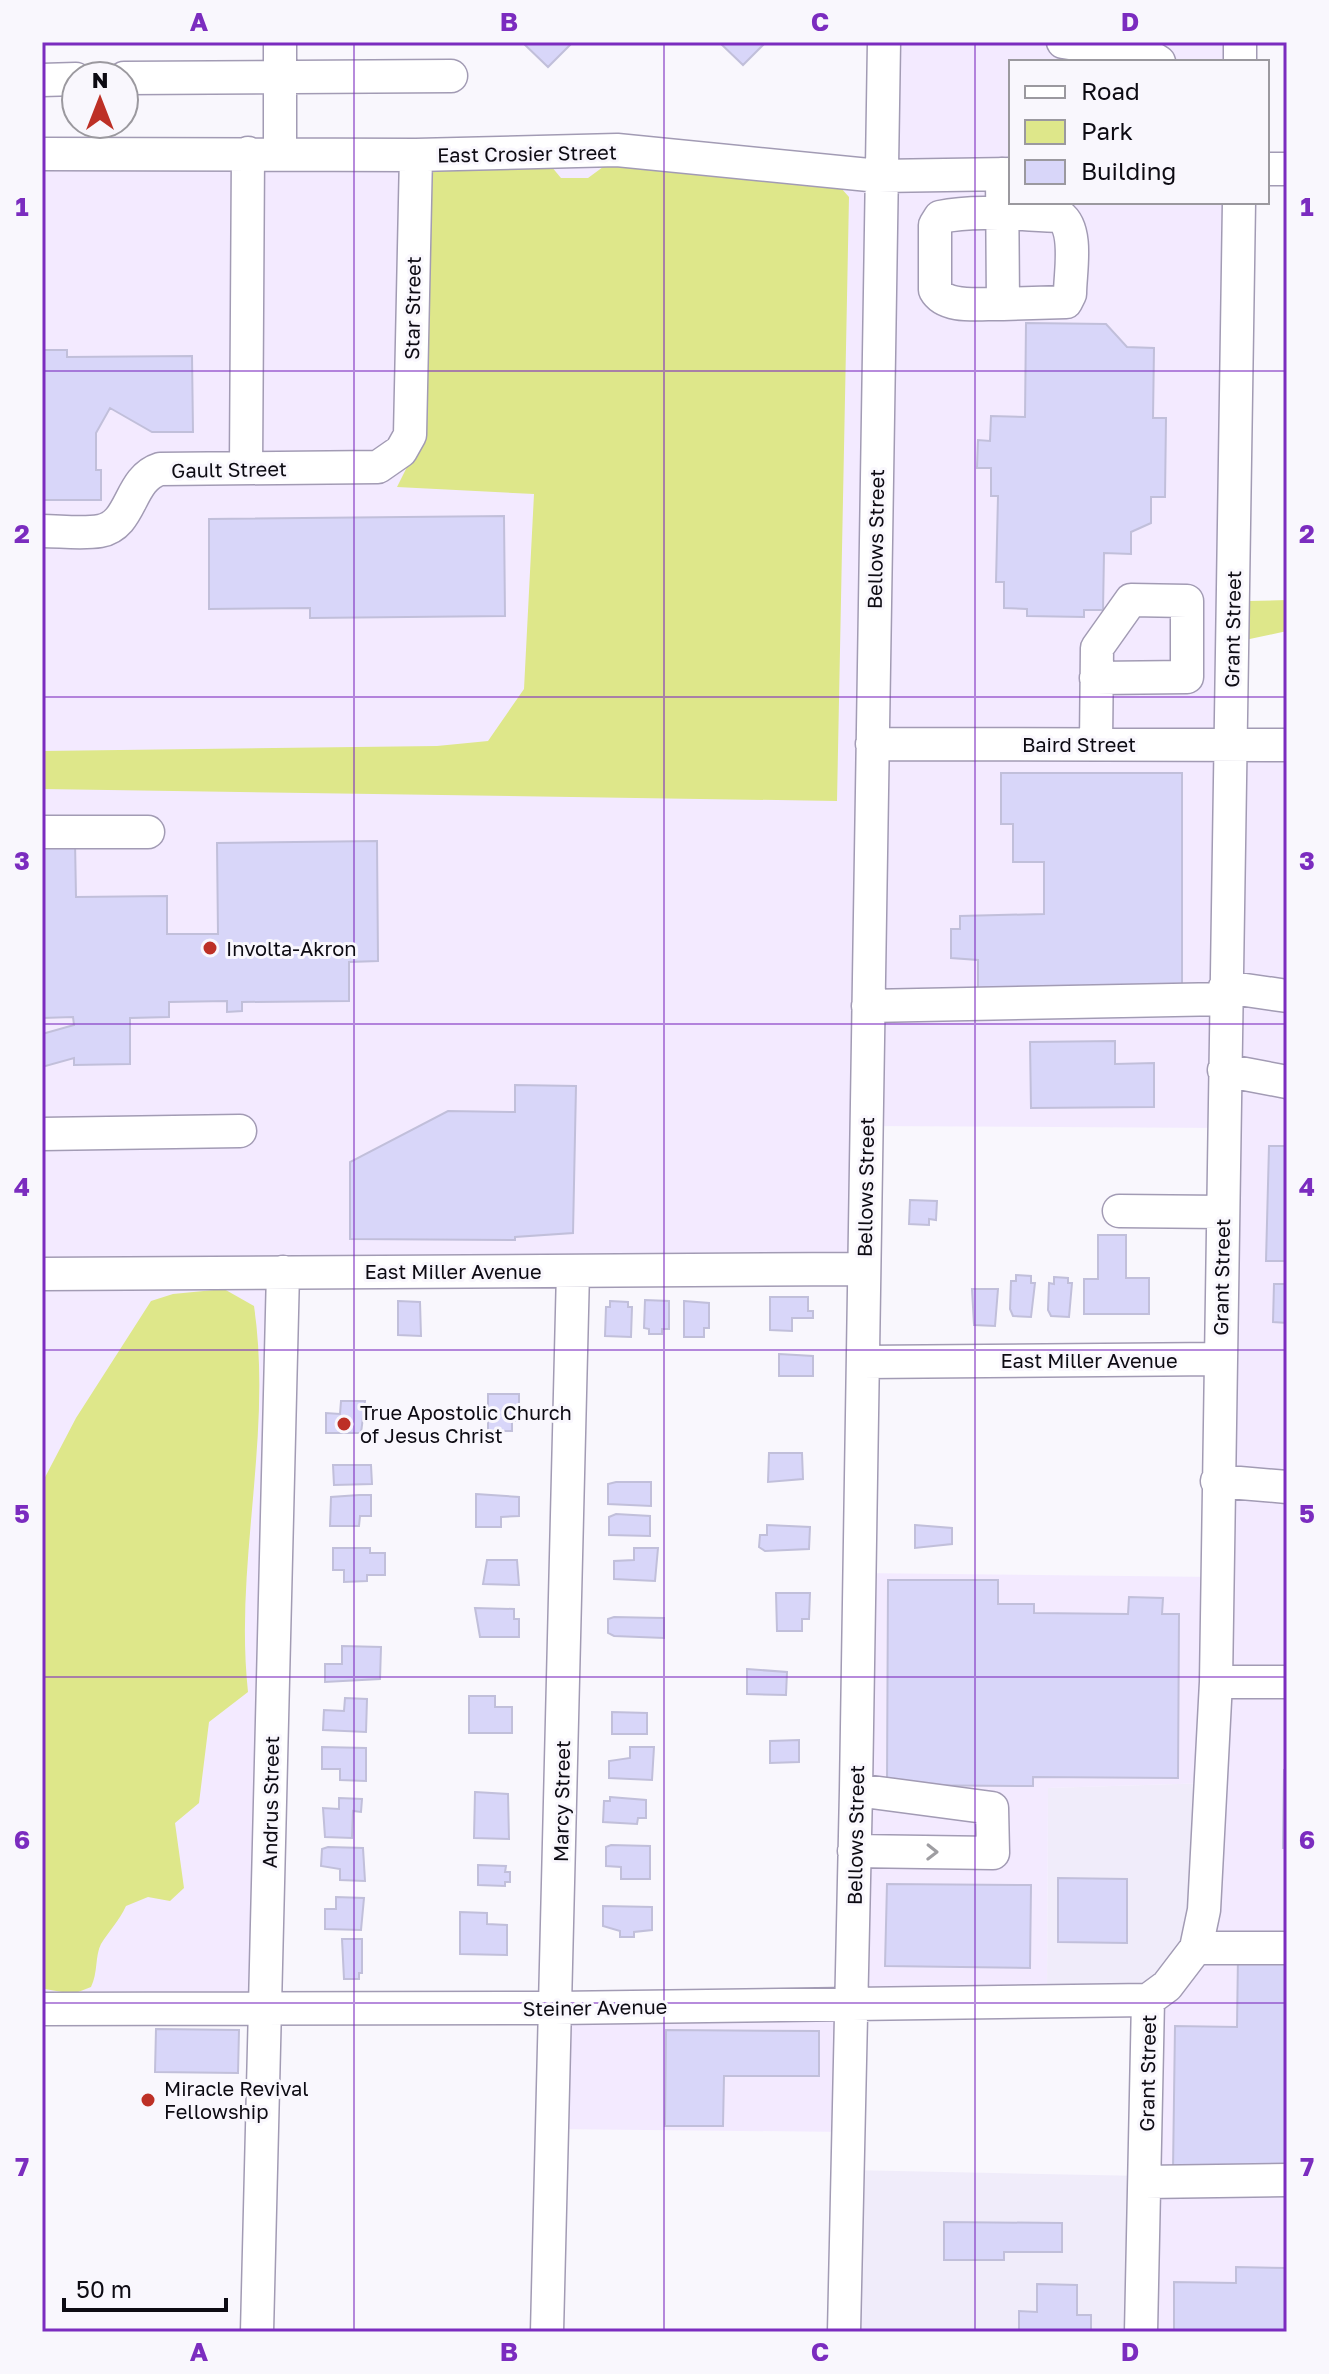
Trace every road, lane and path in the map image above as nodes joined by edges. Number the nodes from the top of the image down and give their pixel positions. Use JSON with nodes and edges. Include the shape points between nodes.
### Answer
{"nodes":[{"id":1,"x":280,"y":42,"type":"edge"},
{"id":2,"x":884,"y":42,"type":"edge"},
{"id":3,"x":1063,"y":42,"type":"edge"},
{"id":4,"x":1156,"y":60,"type":"edge"},
{"id":5,"x":280,"y":76,"type":"junction"},
{"id":6,"x":451,"y":76,"type":"dead end"},
{"id":7,"x":140,"y":78,"type":"edge"},
{"id":8,"x":264,"y":153,"type":"junction"},
{"id":9,"x":42,"y":154,"type":"edge"},
{"id":10,"x":416,"y":155,"type":"junction"},
{"id":11,"x":1007,"y":174,"type":"edge"},
{"id":12,"x":879,"y":176,"type":"junction"},
{"id":13,"x":1239,"y":204,"type":"edge"},
{"id":14,"x":1003,"y":215,"type":"junction"},
{"id":15,"x":1003,"y":304,"type":"junction"},
{"id":16,"x":395,"y":456,"type":"joint"},
{"id":17,"x":246,"y":468,"type":"junction"},
{"id":18,"x":42,"y":531,"type":"edge"},
{"id":19,"x":1096,"y":678,"type":"dead end"},
{"id":20,"x":872,"y":744,"type":"junction"},
{"id":21,"x":1096,"y":744,"type":"junction"},
{"id":22,"x":1231,"y":745,"type":"junction"},
{"id":23,"x":1287,"y":745,"type":"edge"},
{"id":24,"x":42,"y":832,"type":"edge"},
{"id":25,"x":148,"y":832,"type":"dead end"},
{"id":26,"x":1225,"y":993,"type":"junction"},
{"id":27,"x":1287,"y":996,"type":"edge"},
{"id":28,"x":868,"y":1006,"type":"junction"},
{"id":29,"x":1224,"y":1070,"type":"junction"},
{"id":30,"x":1287,"y":1082,"type":"edge"},
{"id":31,"x":240,"y":1131,"type":"dead end"},
{"id":32,"x":42,"y":1134,"type":"edge"},
{"id":33,"x":1119,"y":1211,"type":"dead end"},
{"id":34,"x":1222,"y":1212,"type":"junction"},
{"id":35,"x":863,"y":1269,"type":"junction"},
{"id":36,"x":573,"y":1271,"type":"junction"},
{"id":37,"x":283,"y":1272,"type":"junction"},
{"id":38,"x":42,"y":1274,"type":"edge"},
{"id":39,"x":1219,"y":1359,"type":"junction"},
{"id":40,"x":863,"y":1362,"type":"junction"},
{"id":41,"x":1217,"y":1481,"type":"junction"},
{"id":42,"x":1287,"y":1487,"type":"edge"},
{"id":43,"x":1216,"y":1682,"type":"junction"},
{"id":44,"x":1287,"y":1682,"type":"edge"},
{"id":45,"x":856,"y":1790,"type":"junction"},
{"id":46,"x":854,"y":1851,"type":"junction"},
{"id":47,"x":1196,"y":1948,"type":"junction"},
{"id":48,"x":1287,"y":1948,"type":"edge"},
{"id":49,"x":1148,"y":2000,"type":"junction"},
{"id":50,"x":851,"y":2003,"type":"junction"},
{"id":51,"x":265,"y":2008,"type":"junction"},
{"id":52,"x":556,"y":2008,"type":"junction"},
{"id":53,"x":42,"y":2009,"type":"edge"},
{"id":54,"x":1287,"y":2180,"type":"edge"},
{"id":55,"x":1145,"y":2182,"type":"junction"},
{"id":56,"x":257,"y":2332,"type":"edge"},
{"id":57,"x":547,"y":2332,"type":"edge"},
{"id":58,"x":844,"y":2332,"type":"edge"},
{"id":59,"x":1141,"y":2332,"type":"edge"}],
"edges":[{"from":1,"to":5,"type":"street"},
{"from":2,"to":12,"type":"street","name":"Bellows Street"},
{"from":3,"to":4,"type":"street"},
{"from":5,"to":6,"type":"street"},
{"from":5,"to":7,"type":"street"},
{"from":5,"to":8,"type":"street"},
{"from":8,"to":9,"type":"street","name":"East Crosier Street"},
{"from":8,"to":10,"type":"street","name":"East Crosier Street"},
{"from":8,"to":17,"type":"street"},
{"from":10,"to":12,"type":"street","name":"East Crosier Street","via":[[617,150]]},
{"from":10,"to":16,"type":"street","name":"Star Street","via":[[410,435]]},
{"from":11,"to":12,"type":"street","name":"East Crosier Street"},
{"from":11,"to":14,"type":"street"},
{"from":12,"to":20,"type":"street","name":"Bellows Street"},
{"from":13,"to":22,"type":"street","name":"Grant Street"},
{"from":14,"to":15,"type":"street"},
{"from":14,"to":15,"type":"street","via":[[940,217],[935,225],[935,277],[939,297]]},
{"from":14,"to":15,"type":"street","via":[[1060,216],[1068,221],[1070,232],[1066,302]]},
{"from":16,"to":17,"type":"street","name":"Gault Street","via":[[378,467]]},
{"from":17,"to":18,"type":"street","name":"Gault Street","via":[[151,472],[139,481],[114,525],[101,531]]},
{"from":19,"to":21,"type":"street"},
{"from":20,"to":21,"type":"street","name":"Baird Street"},
{"from":20,"to":28,"type":"street","name":"Bellows Street"},
{"from":21,"to":22,"type":"street","name":"Baird Street"},
{"from":22,"to":23,"type":"street","name":"Baird Street"},
{"from":22,"to":26,"type":"street","name":"Grant Street"},
{"from":24,"to":25,"type":"street"},
{"from":26,"to":27,"type":"street"},
{"from":26,"to":28,"type":"street"},
{"from":26,"to":29,"type":"street","name":"Grant Street"},
{"from":28,"to":35,"type":"street","name":"Bellows Street"},
{"from":29,"to":30,"type":"street"},
{"from":29,"to":34,"type":"street","name":"Grant Street"},
{"from":31,"to":32,"type":"street"},
{"from":33,"to":34,"type":"street"},
{"from":34,"to":39,"type":"street","name":"Grant Street"},
{"from":35,"to":36,"type":"street","name":"East Miller Avenue"},
{"from":35,"to":40,"type":"street","name":"Bellows Street"},
{"from":36,"to":37,"type":"street","name":"East Miller Avenue"},
{"from":36,"to":52,"type":"street","name":"Marcy Street"},
{"from":37,"to":38,"type":"street","name":"East Miller Avenue"},
{"from":37,"to":51,"type":"street","name":"Andrus Street"},
{"from":39,"to":40,"type":"street","name":"East Miller Avenue"},
{"from":39,"to":41,"type":"street","name":"Grant Street"},
{"from":40,"to":45,"type":"street","name":"Bellows Street"},
{"from":41,"to":42,"type":"street"},
{"from":41,"to":43,"type":"street","name":"Grant Street"},
{"from":43,"to":44,"type":"street"},
{"from":43,"to":47,"type":"street","name":"Grant Street","via":[[1204,1910]]},
{"from":45,"to":46,"type":"street","name":"Bellows Street"},
{"from":46,"to":45,"type":"street","one_way":true,"via":[[993,1853],[992,1808]]},
{"from":46,"to":50,"type":"street","name":"Bellows Street"},
{"from":47,"to":48,"type":"street"},
{"from":47,"to":49,"type":"street","name":"Grant Street","via":[[1167,1986]]},
{"from":49,"to":50,"type":"street","name":"Steiner Avenue"},
{"from":49,"to":55,"type":"street","name":"Grant Street"},
{"from":50,"to":52,"type":"street","name":"Steiner Avenue"},
{"from":50,"to":58,"type":"street","name":"Bellows Street"},
{"from":51,"to":52,"type":"street","name":"Steiner Avenue"},
{"from":51,"to":53,"type":"street","name":"Steiner Avenue"},
{"from":51,"to":56,"type":"street","name":"Andrus Street"},
{"from":52,"to":57,"type":"street","name":"Marcy Street"},
{"from":54,"to":55,"type":"street"},
{"from":55,"to":59,"type":"street","name":"Grant Street"}]}
